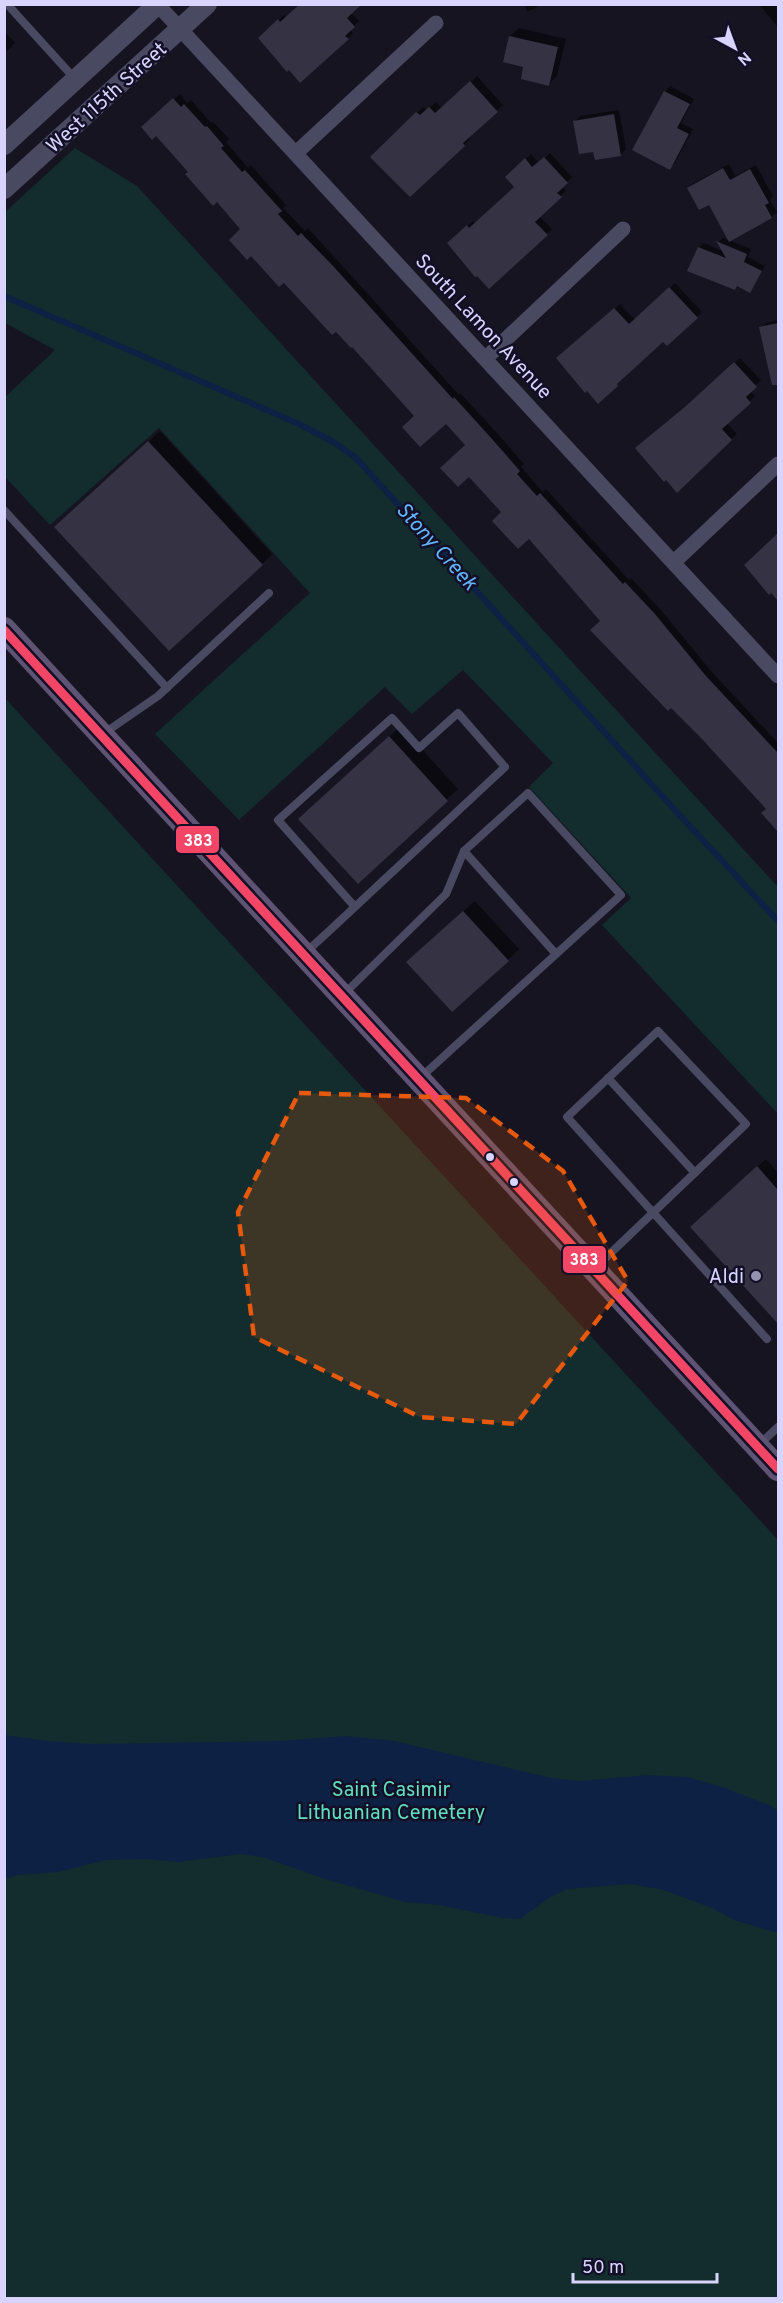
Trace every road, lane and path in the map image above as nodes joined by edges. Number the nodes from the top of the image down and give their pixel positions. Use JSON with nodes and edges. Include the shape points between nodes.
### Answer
{"nodes":[{"id":1,"x":7,"y":4,"type":"edge"},
{"id":2,"x":207,"y":4,"type":"edge"},
{"id":3,"x":158,"y":5,"type":"edge"},
{"id":4,"x":436,"y":23,"type":"dead end"},
{"id":5,"x":180,"y":29,"type":"junction"},
{"id":6,"x":76,"y":80,"type":"junction"},
{"id":7,"x":4,"y":145,"type":"edge"},
{"id":8,"x":296,"y":153,"type":"junction"},
{"id":9,"x":4,"y":189,"type":"edge"},
{"id":10,"x":623,"y":229,"type":"dead end"},
{"id":11,"x":486,"y":358,"type":"junction"},
{"id":12,"x":778,"y":464,"type":"edge"},
{"id":13,"x":4,"y":510,"type":"edge"},
{"id":14,"x":674,"y":562,"type":"junction"},
{"id":15,"x":269,"y":593,"type":"dead end"},
{"id":16,"x":4,"y":629,"type":"edge"},
{"id":17,"x":778,"y":676,"type":"edge"},
{"id":18,"x":167,"y":688,"type":"junction"},
{"id":19,"x":102,"y":735,"type":"junction"},
{"id":20,"x":464,"y":852,"type":"junction"},
{"id":21,"x":355,"y":907,"type":"junction"},
{"id":22,"x":304,"y":954,"type":"junction"},
{"id":23,"x":556,"y":954,"type":"junction"},
{"id":24,"x":342,"y":996,"type":"junction"},
{"id":25,"x":608,"y":1078,"type":"junction"},
{"id":26,"x":419,"y":1079,"type":"junction"},
{"id":27,"x":695,"y":1173,"type":"junction"},
{"id":28,"x":653,"y":1212,"type":"junction"},
{"id":29,"x":594,"y":1269,"type":"junction"},
{"id":30,"x":767,"y":1339,"type":"dead end"},
{"id":31,"x":778,"y":1427,"type":"edge"},
{"id":32,"x":758,"y":1446,"type":"junction"},
{"id":33,"x":778,"y":1469,"type":"edge"}],
"edges":[{"from":1,"to":6,"type":"lane"},
{"from":2,"to":5,"type":"street","name":"West 115th Street"},
{"from":3,"to":5,"type":"street","name":"South Lamon Avenue"},
{"from":3,"to":6,"type":"street","name":"West 115th Street"},
{"from":4,"to":8,"type":"street"},
{"from":5,"to":8,"type":"street","name":"South Lamon Avenue"},
{"from":5,"to":9,"type":"street","name":"West 115th Street"},
{"from":6,"to":7,"type":"street","name":"West 115th Street"},
{"from":8,"to":11,"type":"street","name":"South Lamon Avenue"},
{"from":10,"to":11,"type":"street"},
{"from":11,"to":14,"type":"street","name":"South Lamon Avenue"},
{"from":12,"to":14,"type":"street"},
{"from":13,"to":18,"type":"lane"},
{"from":14,"to":17,"type":"street","name":"South Lamon Avenue"},
{"from":15,"to":18,"type":"lane"},
{"from":16,"to":19,"type":"main road"},
{"from":18,"to":19,"type":"lane"},
{"from":19,"to":22,"type":"main road"},
{"from":20,"to":23,"type":"lane"},
{"from":20,"to":23,"type":"lane","via":[[528,793],[621,895]]},
{"from":20,"to":24,"type":"lane","via":[[446,894]]},
{"from":21,"to":21,"type":"lane","via":[[505,767],[458,713],[419,748],[392,718],[278,820]]},
{"from":21,"to":22,"type":"lane"},
{"from":22,"to":24,"type":"main road"},
{"from":23,"to":26,"type":"lane"},
{"from":24,"to":26,"type":"main road"},
{"from":25,"to":27,"type":"lane"},
{"from":25,"to":27,"type":"lane","via":[[658,1031],[746,1125]]},
{"from":25,"to":28,"type":"lane","via":[[567,1117]]},
{"from":26,"to":29,"type":"main road"},
{"from":27,"to":28,"type":"lane"},
{"from":28,"to":29,"type":"lane"},
{"from":28,"to":30,"type":"lane"},
{"from":29,"to":32,"type":"main road"},
{"from":31,"to":32,"type":"lane"},
{"from":32,"to":33,"type":"main road"}]}
